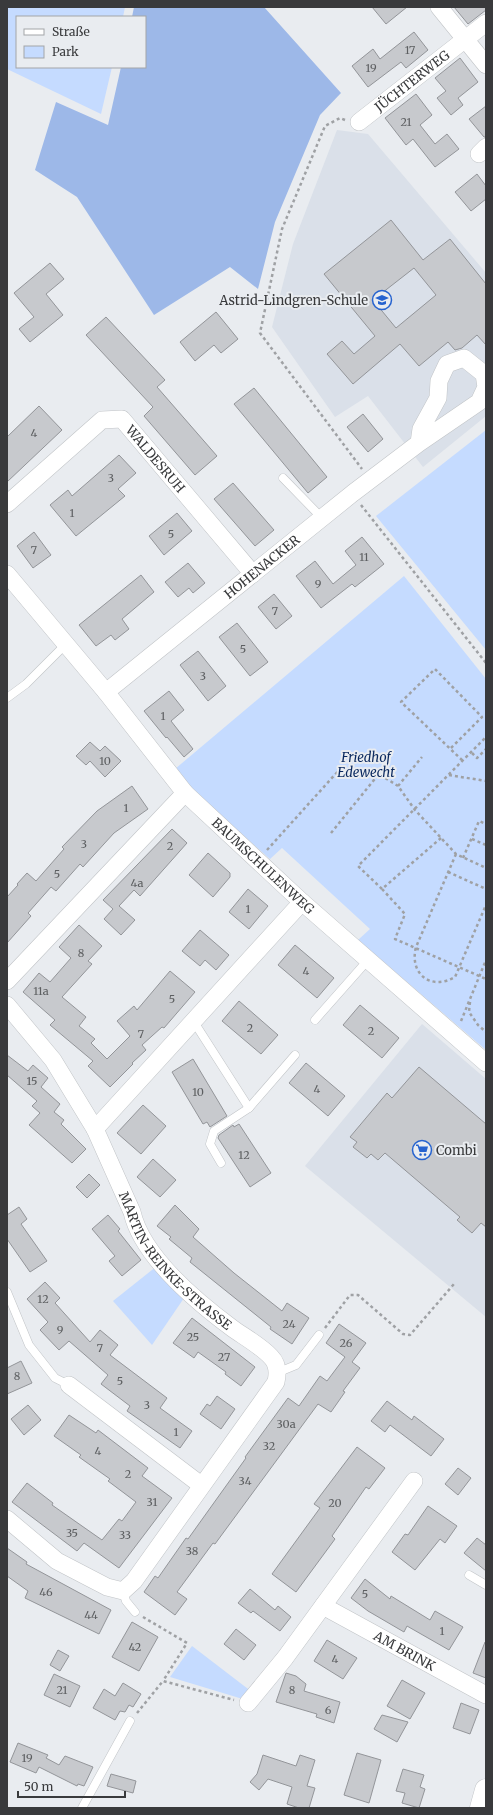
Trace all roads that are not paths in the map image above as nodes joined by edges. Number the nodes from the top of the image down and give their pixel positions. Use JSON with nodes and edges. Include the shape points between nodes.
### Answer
{"nodes":[{"id":1,"x":439,"y":7,"type":"edge"},
{"id":2,"x":486,"y":23,"type":"edge"},
{"id":3,"x":465,"y":40,"type":"junction"},
{"id":4,"x":486,"y":65,"type":"edge"},
{"id":5,"x":359,"y":122,"type":"road end"},
{"id":6,"x":419,"y":443,"type":"junction"},
{"id":7,"x":283,"y":478,"type":"dead end"},
{"id":8,"x":7,"y":504,"type":"edge"},
{"id":9,"x":322,"y":518,"type":"junction"},
{"id":10,"x":7,"y":574,"type":"edge"},
{"id":11,"x":253,"y":574,"type":"junction"},
{"id":12,"x":65,"y":645,"type":"junction"},
{"id":13,"x":106,"y":692,"type":"junction"},
{"id":14,"x":7,"y":698,"type":"edge"},
{"id":15,"x":185,"y":793,"type":"junction"},
{"id":16,"x":302,"y":902,"type":"junction"},
{"id":17,"x":368,"y":960,"type":"junction"},
{"id":18,"x":7,"y":981,"type":"edge"},
{"id":19,"x":7,"y":1005,"type":"edge"},
{"id":20,"x":315,"y":1020,"type":"dead end"},
{"id":21,"x":194,"y":1022,"type":"junction"},
{"id":22,"x":295,"y":1055,"type":"dead end"},
{"id":23,"x":486,"y":1063,"type":"edge"},
{"id":24,"x":249,"y":1108,"type":"junction"},
{"id":25,"x":96,"y":1129,"type":"junction"},
{"id":26,"x":221,"y":1163,"type":"dead end"},
{"id":27,"x":7,"y":1292,"type":"edge"},
{"id":28,"x":319,"y":1334,"type":"road end"},
{"id":29,"x":278,"y":1372,"type":"junction"},
{"id":30,"x":69,"y":1385,"type":"joint"},
{"id":31,"x":414,"y":1481,"type":"dead end"},
{"id":32,"x":201,"y":1485,"type":"junction"},
{"id":33,"x":7,"y":1519,"type":"edge"},
{"id":34,"x":469,"y":1576,"type":"dead end"},
{"id":35,"x":486,"y":1585,"type":"edge"},
{"id":36,"x":123,"y":1591,"type":"junction"},
{"id":37,"x":323,"y":1606,"type":"junction"},
{"id":38,"x":136,"y":1612,"type":"road end"},
{"id":39,"x":486,"y":1695,"type":"edge"},
{"id":40,"x":248,"y":1703,"type":"road end"},
{"id":41,"x":130,"y":1722,"type":"road end"},
{"id":42,"x":486,"y":1790,"type":"edge"},
{"id":43,"x":82,"y":1808,"type":"edge"},
{"id":44,"x":481,"y":1808,"type":"edge"}],
"edges":[{"from":1,"to":3,"type":"street"},
{"from":2,"to":3,"type":"street","name":"JÜCHTERWEG"},
{"from":3,"to":4,"type":"street"},
{"from":3,"to":5,"type":"street","name":"JÜCHTERWEG"},
{"from":6,"to":6,"type":"street","name":"HOHENACKER","via":[[479,402],[486,387],[484,374],[464,358],[447,364],[439,381],[438,398],[421,429]]},
{"from":6,"to":9,"type":"street","name":"HOHENACKER"},
{"from":7,"to":9,"type":"lane"},
{"from":8,"to":11,"type":"street","name":"WALDESRUH","via":[[102,420],[122,419]]},
{"from":9,"to":11,"type":"street","name":"HOHENACKER"},
{"from":10,"to":12,"type":"street","name":"BAUMSCHULENWEG"},
{"from":11,"to":13,"type":"street","name":"HOHENACKER"},
{"from":12,"to":13,"type":"street","name":"BAUMSCHULENWEG"},
{"from":12,"to":14,"type":"lane","via":[[26,684]]},
{"from":13,"to":15,"type":"street","name":"BAUMSCHULENWEG"},
{"from":15,"to":16,"type":"street","name":"BAUMSCHULENWEG"},
{"from":15,"to":18,"type":"street"},
{"from":16,"to":17,"type":"street","name":"BAUMSCHULENWEG"},
{"from":16,"to":21,"type":"street"},
{"from":17,"to":20,"type":"lane"},
{"from":17,"to":23,"type":"street","name":"BAUMSCHULENWEG"},
{"from":19,"to":25,"type":"street","name":"MARTIN-REINKE-STRASSE","via":[[54,1060]]},
{"from":21,"to":24,"type":"lane"},
{"from":21,"to":25,"type":"street"},
{"from":22,"to":24,"type":"lane"},
{"from":24,"to":26,"type":"lane","via":[[214,1131],[211,1136],[210,1144]]},
{"from":25,"to":29,"type":"street","name":"MARTIN-REINKE-STRASSE","via":[[146,1244],[175,1280],[271,1357]]},
{"from":27,"to":30,"type":"lane","via":[[29,1345],[55,1378]]},
{"from":28,"to":29,"type":"lane","via":[[296,1365]]},
{"from":29,"to":32,"type":"street","via":[[276,1382]]},
{"from":30,"to":32,"type":"street"},
{"from":31,"to":37,"type":"street"},
{"from":32,"to":36,"type":"street","via":[[134,1580]]},
{"from":33,"to":36,"type":"street","via":[[57,1561],[107,1586]]},
{"from":34,"to":35,"type":"lane"},
{"from":36,"to":38,"type":"lane","via":[[126,1601]]},
{"from":37,"to":39,"type":"street","name":"AM BRINK"},
{"from":37,"to":40,"type":"street"},
{"from":41,"to":43,"type":"lane"},
{"from":42,"to":44,"type":"main road"}]}
